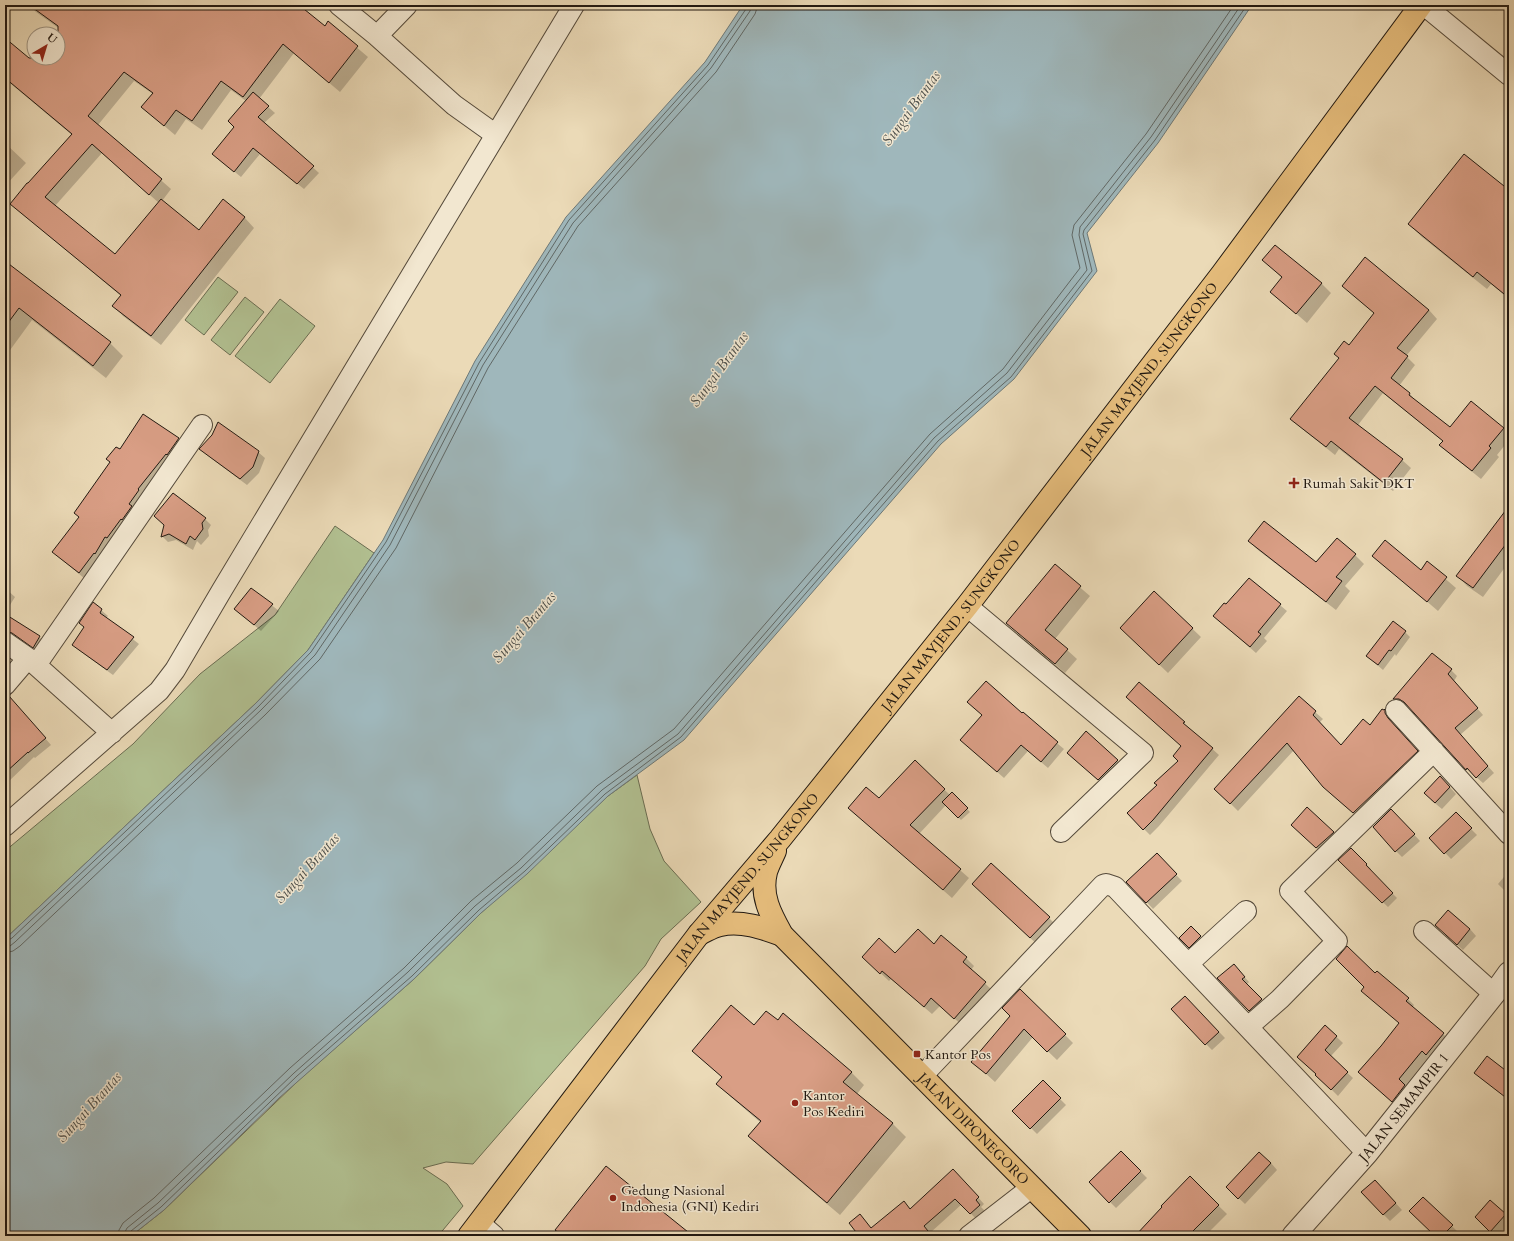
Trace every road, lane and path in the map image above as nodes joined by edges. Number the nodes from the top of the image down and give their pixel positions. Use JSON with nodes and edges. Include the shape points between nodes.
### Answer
{"nodes":[{"id":1,"x":339,"y":5,"type":"edge"},
{"id":2,"x":407,"y":5,"type":"edge"},
{"id":3,"x":574,"y":5,"type":"edge"},
{"id":4,"x":1421,"y":5,"type":"edge"},
{"id":5,"x":1424,"y":5,"type":"edge"},
{"id":6,"x":377,"y":36,"type":"junction"},
{"id":7,"x":1509,"y":75,"type":"edge"},
{"id":8,"x":488,"y":130,"type":"junction"},
{"id":9,"x":202,"y":425,"type":"dead end"},
{"id":10,"x":967,"y":606,"type":"junction"},
{"id":11,"x":5,"y":642,"type":"edge"},
{"id":12,"x":32,"y":662,"type":"junction"},
{"id":13,"x":5,"y":684,"type":"edge"},
{"id":14,"x":1396,"y":710,"type":"dead end"},
{"id":15,"x":112,"y":733,"type":"junction"},
{"id":16,"x":1434,"y":751,"type":"junction"},
{"id":17,"x":5,"y":826,"type":"edge"},
{"id":18,"x":1061,"y":832,"type":"dead end"},
{"id":19,"x":1509,"y":834,"type":"edge"},
{"id":20,"x":780,"y":839,"type":"junction"},
{"id":21,"x":1246,"y":910,"type":"dead end"},
{"id":22,"x":1424,"y":931,"type":"dead end"},
{"id":23,"x":699,"y":934,"type":"junction"},
{"id":24,"x":782,"y":935,"type":"junction"},
{"id":25,"x":1188,"y":964,"type":"junction"},
{"id":26,"x":1509,"y":973,"type":"edge"},
{"id":27,"x":1494,"y":994,"type":"junction"},
{"id":28,"x":1248,"y":1027,"type":"junction"},
{"id":29,"x":922,"y":1076,"type":"junction"},
{"id":30,"x":1367,"y":1153,"type":"junction"},
{"id":31,"x":1032,"y":1187,"type":"junction"},
{"id":32,"x":481,"y":1232,"type":"edge"},
{"id":33,"x":969,"y":1236,"type":"edge"},
{"id":34,"x":1080,"y":1236,"type":"edge"},
{"id":35,"x":1293,"y":1236,"type":"edge"}],
"edges":[{"from":1,"to":6,"type":"street"},
{"from":2,"to":6,"type":"street"},
{"from":3,"to":8,"type":"street"},
{"from":4,"to":10,"type":"main road","name":"JALAN MAYJEND. SUNGKONO","via":[[1222,274]]},
{"from":5,"to":7,"type":"street"},
{"from":6,"to":8,"type":"street","via":[[454,105]]},
{"from":8,"to":15,"type":"street","via":[[175,670],[159,691]]},
{"from":9,"to":12,"type":"street"},
{"from":10,"to":18,"type":"street","via":[[1143,753]]},
{"from":10,"to":20,"type":"main road","name":"JALAN MAYJEND. SUNGKONO"},
{"from":11,"to":12,"type":"street"},
{"from":12,"to":13,"type":"street"},
{"from":12,"to":15,"type":"street"},
{"from":14,"to":16,"type":"street"},
{"from":15,"to":17,"type":"street"},
{"from":16,"to":19,"type":"street"},
{"from":16,"to":28,"type":"street","via":[[1290,892],[1337,942]]},
{"from":20,"to":23,"type":"main road","name":"JALAN MAYJEND. SUNGKONO"},
{"from":20,"to":24,"type":"main road","name":"JALAN DIPONEGORO","via":[[766,872],[764,892],[770,913]]},
{"from":21,"to":25,"type":"street"},
{"from":22,"to":27,"type":"street"},
{"from":23,"to":24,"type":"main road","name":"JALAN DIPONEGORO","via":[[719,925],[739,923]]},
{"from":23,"to":32,"type":"main road","name":"JALAN MAYJEND. SUNGKONO"},
{"from":24,"to":29,"type":"main road","name":"JALAN DIPONEGORO"},
{"from":25,"to":28,"type":"street"},
{"from":25,"to":29,"type":"street","via":[[1115,887],[1103,885]]},
{"from":26,"to":27,"type":"street","name":"JALAN SEMAMPIR 1"},
{"from":27,"to":30,"type":"street","name":"JALAN SEMAMPIR 1"},
{"from":28,"to":30,"type":"street"},
{"from":29,"to":31,"type":"main road","name":"JALAN DIPONEGORO"},
{"from":30,"to":35,"type":"street","name":"JALAN SEMAMPIR 1"},
{"from":31,"to":33,"type":"street"},
{"from":31,"to":34,"type":"main road","name":"JALAN DIPONEGORO"}]}
